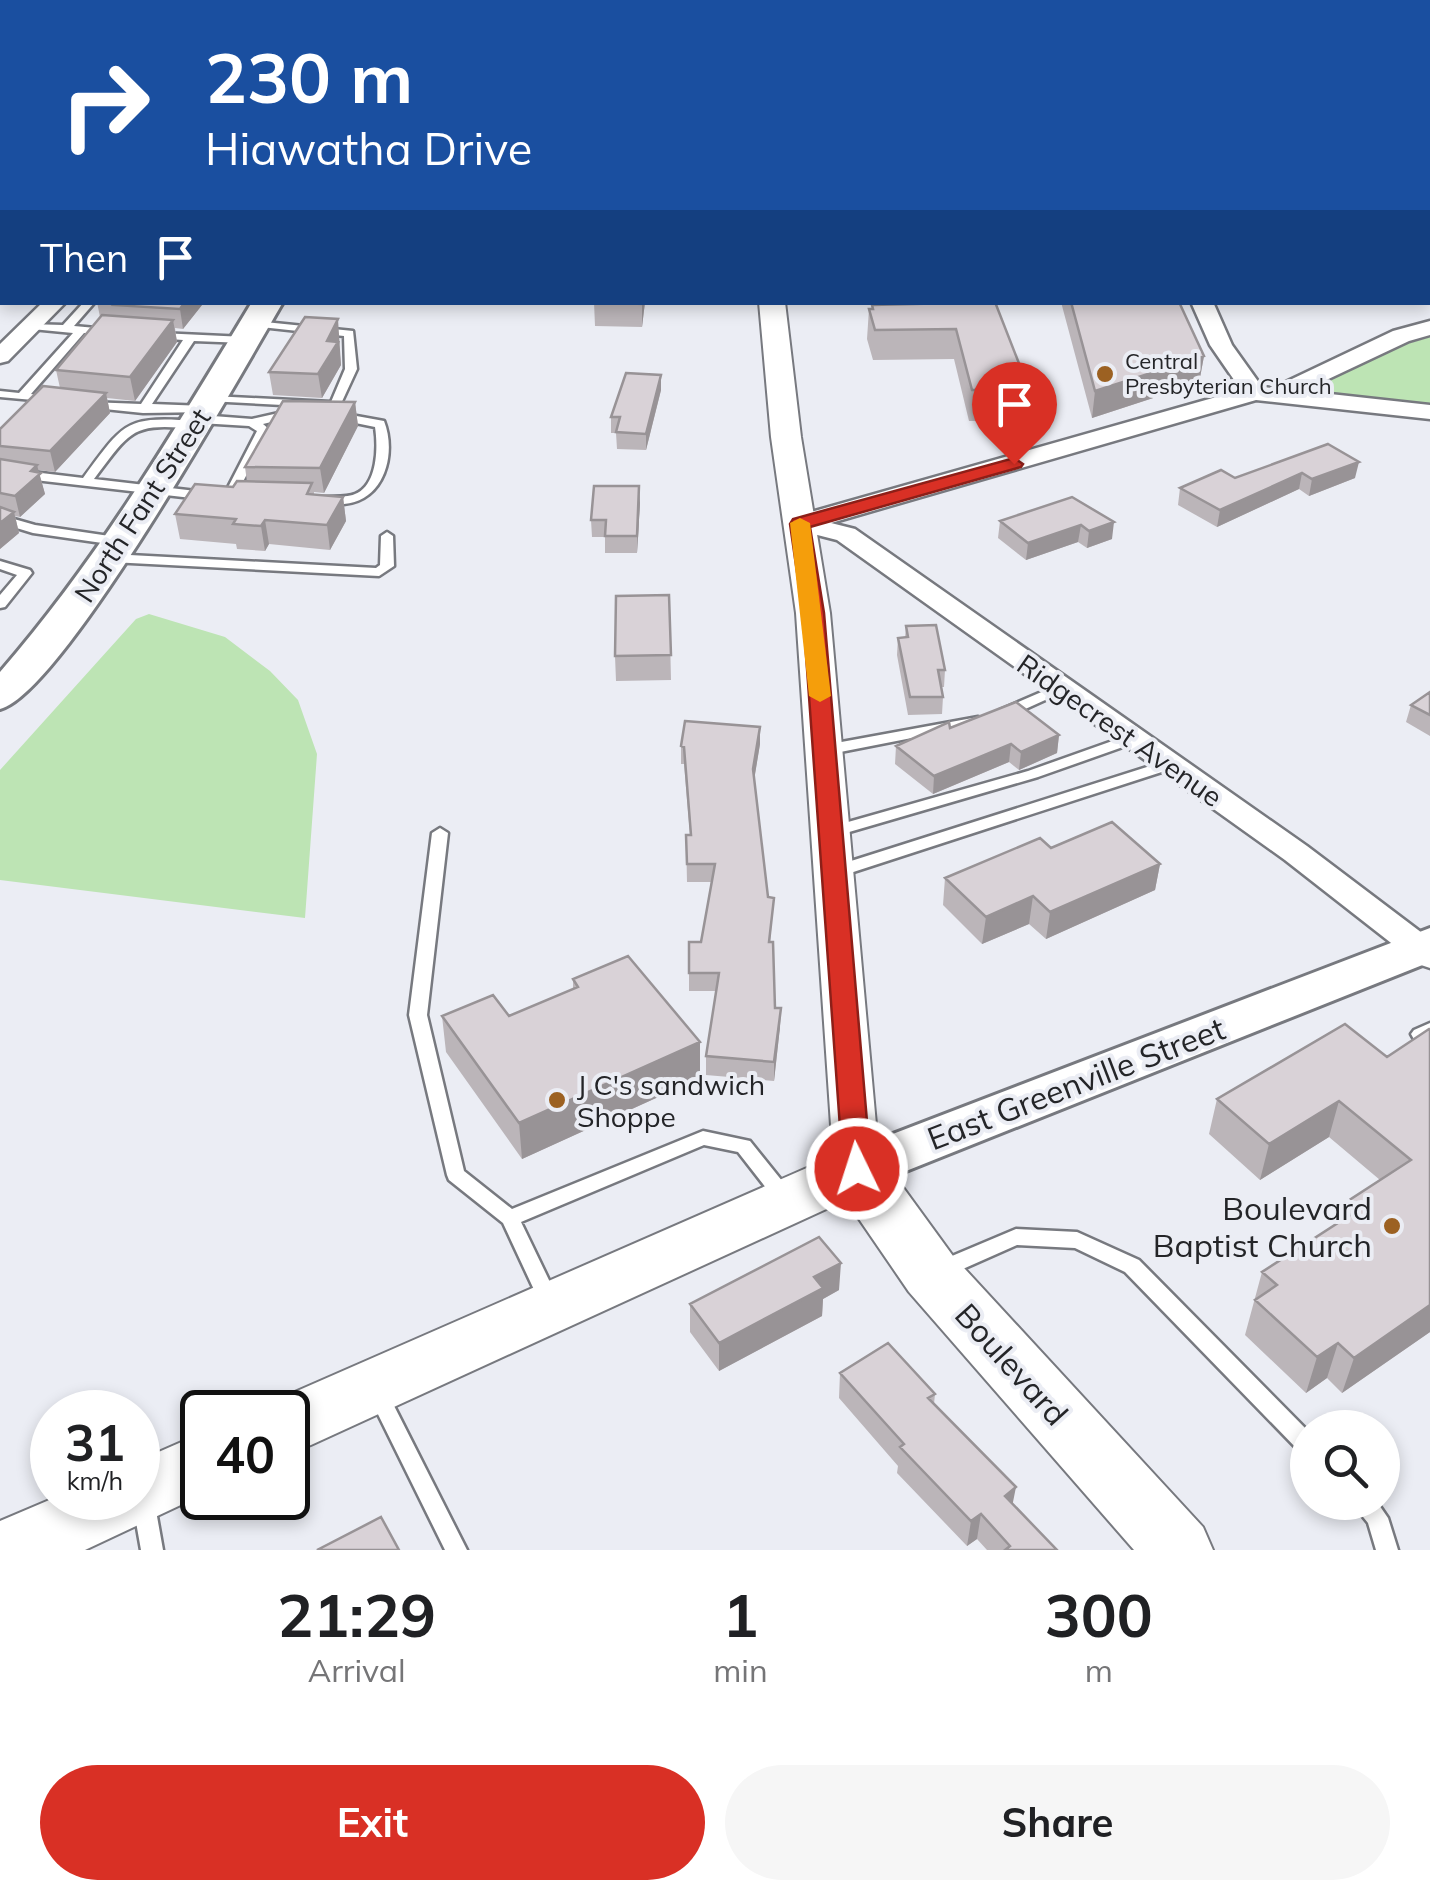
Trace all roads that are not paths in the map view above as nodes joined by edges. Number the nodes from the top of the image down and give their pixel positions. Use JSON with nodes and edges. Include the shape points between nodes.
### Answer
{"nodes":[{"id":1,"x":53,"y":305,"type":"edge"},
{"id":2,"x":87,"y":305,"type":"edge"},
{"id":3,"x":772,"y":305,"type":"edge"},
{"id":4,"x":1203,"y":305,"type":"edge"},
{"id":5,"x":0,"y":322,"type":"edge"},
{"id":6,"x":256,"y":322,"type":"edge"},
{"id":7,"x":32,"y":326,"type":"junction"},
{"id":8,"x":1430,"y":328,"type":"edge"},
{"id":9,"x":65,"y":329,"type":"junction"},
{"id":10,"x":82,"y":330,"type":"junction"},
{"id":11,"x":130,"y":334,"type":"edge"},
{"id":12,"x":150,"y":335,"type":"edge"},
{"id":13,"x":190,"y":338,"type":"junction"},
{"id":14,"x":0,"y":356,"type":"edge"},
{"id":15,"x":1268,"y":393,"type":"junction"},
{"id":16,"x":0,"y":394,"type":"edge"},
{"id":17,"x":22,"y":397,"type":"junction"},
{"id":18,"x":62,"y":402,"type":"edge"},
{"id":19,"x":79,"y":404,"type":"edge"},
{"id":20,"x":144,"y":409,"type":"junction"},
{"id":21,"x":1430,"y":412,"type":"edge"},
{"id":22,"x":203,"y":413,"type":"junction"},
{"id":23,"x":252,"y":423,"type":"junction"},
{"id":24,"x":0,"y":472,"type":"edge"},
{"id":25,"x":86,"y":482,"type":"junction"},
{"id":26,"x":157,"y":490,"type":"junction"},
{"id":27,"x":307,"y":499,"type":"edge"},
{"id":28,"x":0,"y":518,"type":"edge"},
{"id":29,"x":800,"y":524,"type":"junction"},
{"id":30,"x":387,"y":536,"type":"dead end"},
{"id":31,"x":117,"y":550,"type":"junction"},
{"id":32,"x":0,"y":565,"type":"edge"},
{"id":33,"x":0,"y":604,"type":"edge"},
{"id":34,"x":1060,"y":688,"type":"junction"},
{"id":35,"x":0,"y":698,"type":"edge"},
{"id":36,"x":1132,"y":739,"type":"junction"},
{"id":37,"x":825,"y":750,"type":"junction"},
{"id":38,"x":1169,"y":765,"type":"junction"},
{"id":39,"x":832,"y":832,"type":"junction"},
{"id":40,"x":440,"y":833,"type":"dead end"},
{"id":41,"x":835,"y":872,"type":"junction"},
{"id":42,"x":1427,"y":950,"type":"edge"},
{"id":43,"x":1430,"y":1029,"type":"edge"},
{"id":44,"x":1430,"y":1052,"type":"edge"},
{"id":45,"x":857,"y":1169,"type":"junction"},
{"id":46,"x":787,"y":1200,"type":"junction"},
{"id":47,"x":510,"y":1218,"type":"junction"},
{"id":48,"x":932,"y":1274,"type":"junction"},
{"id":49,"x":552,"y":1306,"type":"junction"},
{"id":50,"x":374,"y":1386,"type":"junction"},
{"id":51,"x":310,"y":1415,"type":"edge"},
{"id":52,"x":1290,"y":1428,"type":"edge"},
{"id":53,"x":102,"y":1520,"type":"edge"},
{"id":54,"x":1378,"y":1520,"type":"edge"},
{"id":55,"x":10,"y":1550,"type":"edge"},
{"id":56,"x":456,"y":1550,"type":"edge"},
{"id":57,"x":1178,"y":1550,"type":"edge"},
{"id":58,"x":1386,"y":1550,"type":"edge"}],
"edges":[{"from":1,"to":7,"type":"street"},
{"from":2,"to":9,"type":"lane"},
{"from":3,"to":29,"type":"street"},
{"from":4,"to":15,"type":"street","via":[[1221,345]]},
{"from":5,"to":7,"type":"street"},
{"from":6,"to":13,"type":"lane"},
{"from":6,"to":22,"type":"main road","name":"North Fant Street"},
{"from":6,"to":22,"type":"lane","via":[[349,333],[350,368],[335,406]]},
{"from":7,"to":9,"type":"lane"},
{"from":7,"to":14,"type":"street"},
{"from":8,"to":15,"type":"street"},
{"from":9,"to":10,"type":"lane"},
{"from":10,"to":11,"type":"lane"},
{"from":10,"to":17,"type":"lane"},
{"from":12,"to":13,"type":"lane"},
{"from":13,"to":20,"type":"lane"},
{"from":15,"to":21,"type":"street"},
{"from":15,"to":29,"type":"street"},
{"from":16,"to":17,"type":"lane"},
{"from":17,"to":18,"type":"lane"},
{"from":19,"to":20,"type":"lane"},
{"from":20,"to":22,"type":"lane"},
{"from":22,"to":23,"type":"lane"},
{"from":22,"to":25,"type":"lane","via":[[129,426]]},
{"from":22,"to":26,"type":"main road","name":"North Fant Street"},
{"from":23,"to":26,"type":"lane","via":[[264,430],[236,497]]},
{"from":23,"to":27,"type":"lane","via":[[289,414],[380,424],[385,438],[369,492]]},
{"from":24,"to":25,"type":"lane"},
{"from":25,"to":26,"type":"lane"},
{"from":26,"to":31,"type":"main road","name":"North Fant Street"},
{"from":28,"to":31,"type":"lane"},
{"from":29,"to":34,"type":"street","name":"Ridgecrest Avenue","via":[[846,534]]},
{"from":29,"to":37,"type":"street"},
{"from":30,"to":31,"type":"lane","via":[[387,566],[379,572]]},
{"from":31,"to":35,"type":"main road","name":"North Fant Street"},
{"from":32,"to":33,"type":"lane","via":[[25,574]]},
{"from":34,"to":36,"type":"street","name":"Ridgecrest Avenue"},
{"from":34,"to":37,"type":"lane","via":[[984,720]]},
{"from":36,"to":38,"type":"street","name":"Ridgecrest Avenue"},
{"from":36,"to":39,"type":"lane"},
{"from":37,"to":39,"type":"street"},
{"from":38,"to":41,"type":"lane"},
{"from":38,"to":42,"type":"street","name":"Ridgecrest Avenue"},
{"from":39,"to":41,"type":"street"},
{"from":40,"to":47,"type":"lane","via":[[418,1015],[456,1175]]},
{"from":41,"to":45,"type":"street"},
{"from":42,"to":45,"type":"main road","name":"East Greenville Street"},
{"from":43,"to":44,"type":"lane","via":[[1420,1034]]},
{"from":45,"to":46,"type":"main road","name":"East Greenville Street"},
{"from":45,"to":48,"type":"main road","name":"Boulevard"},
{"from":46,"to":47,"type":"lane","via":[[744,1146],[704,1138]]},
{"from":46,"to":49,"type":"main road","name":"East Greenville Street"},
{"from":47,"to":49,"type":"lane"},
{"from":48,"to":52,"type":"lane","via":[[1016,1238],[1076,1240],[1132,1266]]},
{"from":48,"to":57,"type":"main road","name":"Boulevard"},
{"from":49,"to":50,"type":"main road","name":"East Greenville Street"},
{"from":50,"to":51,"type":"main road","name":"East Greenville Street"},
{"from":50,"to":56,"type":"lane"},
{"from":53,"to":55,"type":"main road"},
{"from":54,"to":58,"type":"lane"}]}
